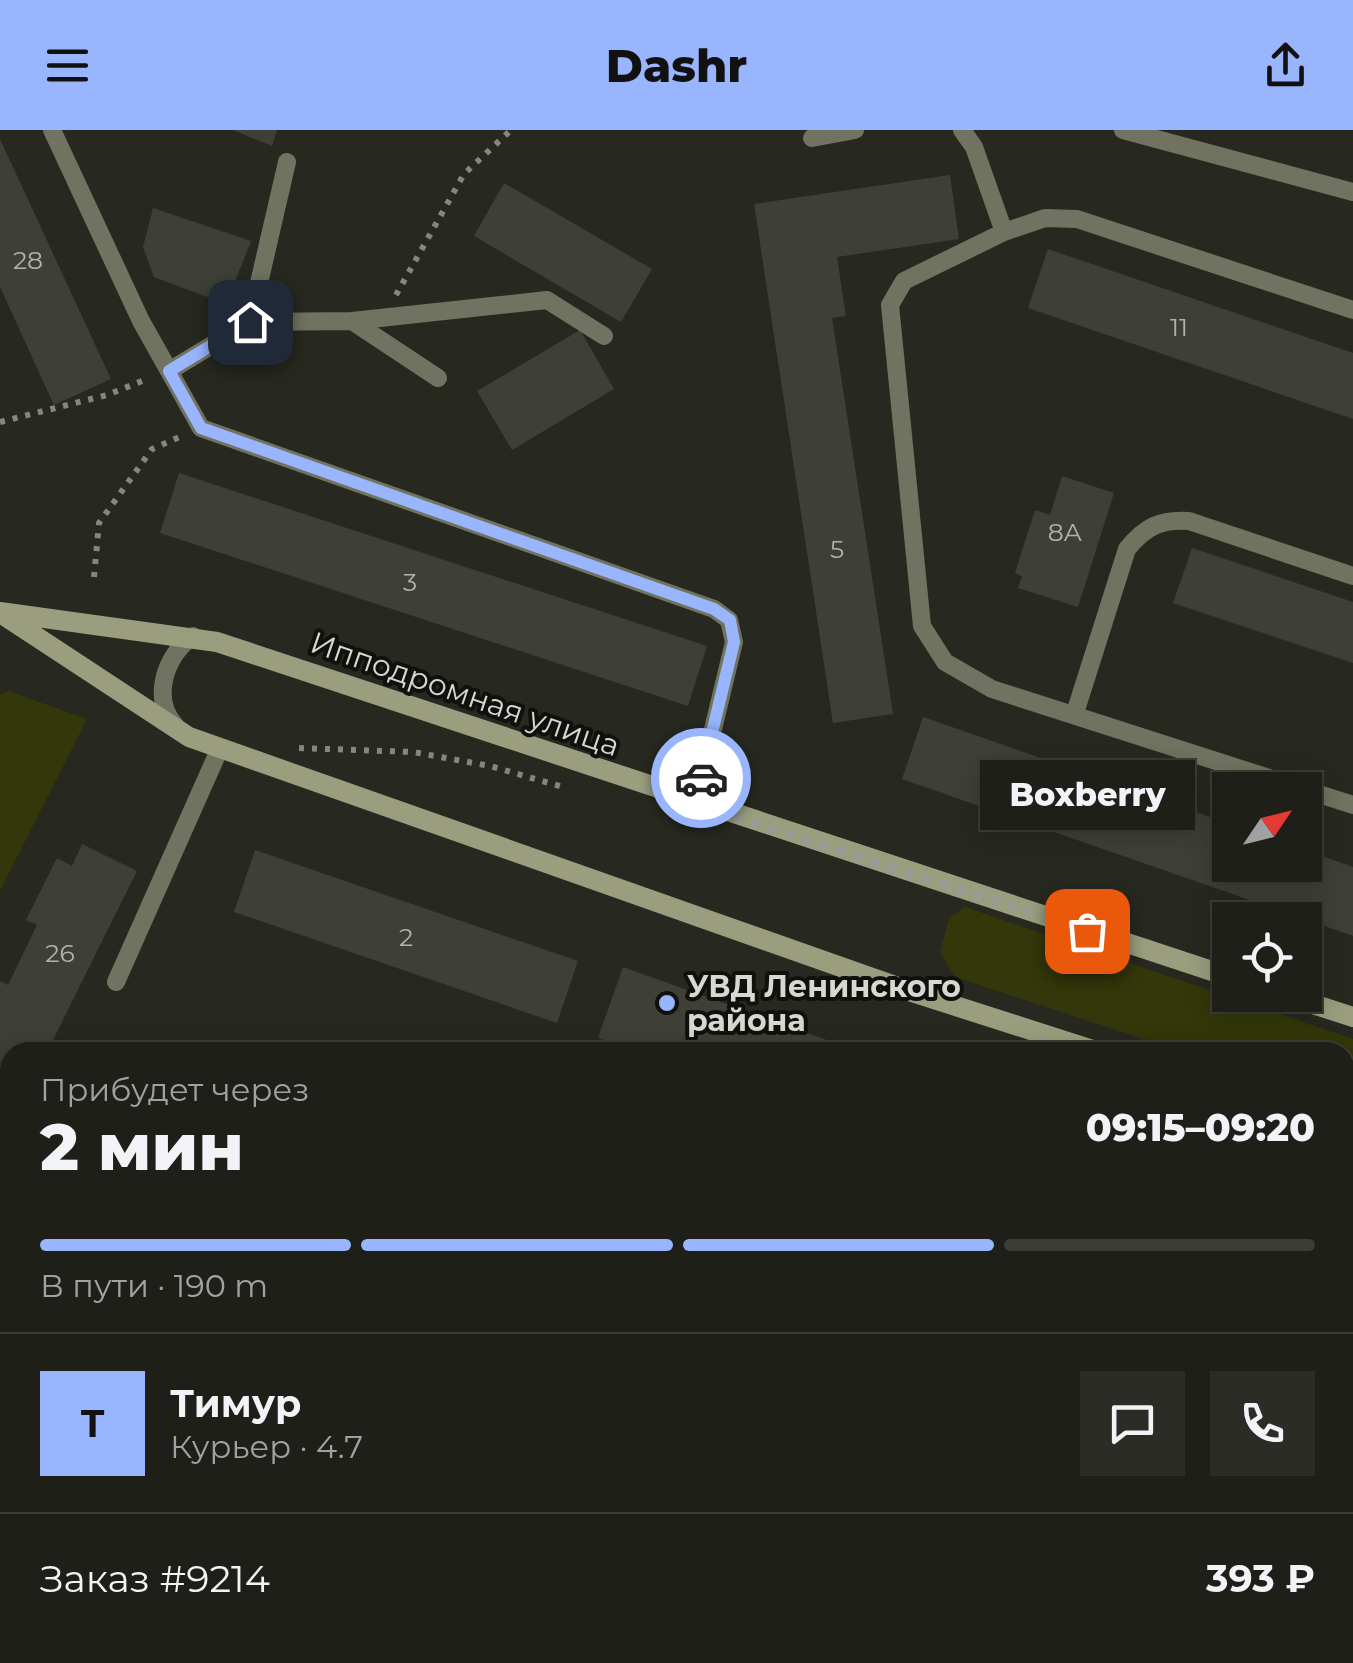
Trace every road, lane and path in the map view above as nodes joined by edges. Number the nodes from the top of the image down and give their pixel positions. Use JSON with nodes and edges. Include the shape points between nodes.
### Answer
{"nodes":[{"id":1,"x":52,"y":130,"type":"edge"},
{"id":2,"x":511,"y":130,"type":"edge"},
{"id":3,"x":855,"y":130,"type":"edge"},
{"id":4,"x":962,"y":130,"type":"edge"},
{"id":5,"x":1123,"y":130,"type":"edge"},
{"id":6,"x":812,"y":138,"type":"dead end"},
{"id":7,"x":287,"y":162,"type":"dead end"},
{"id":8,"x":1353,"y":192,"type":"edge"},
{"id":9,"x":1004,"y":232,"type":"junction"},
{"id":10,"x":1353,"y":310,"type":"edge"},
{"id":11,"x":383,"y":318,"type":"junction"},
{"id":12,"x":250,"y":322,"type":"junction"},
{"id":13,"x":352,"y":322,"type":"junction"},
{"id":14,"x":604,"y":336,"type":"dead end"},
{"id":15,"x":169,"y":371,"type":"junction"},
{"id":16,"x":438,"y":378,"type":"dead end"},
{"id":17,"x":0,"y":422,"type":"edge"},
{"id":18,"x":201,"y":428,"type":"junction"},
{"id":19,"x":1353,"y":576,"type":"edge"},
{"id":20,"x":94,"y":577,"type":"dead end"},
{"id":21,"x":0,"y":612,"type":"edge"},
{"id":22,"x":193,"y":636,"type":"junction"},
{"id":23,"x":1075,"y":713,"type":"junction"},
{"id":24,"x":189,"y":737,"type":"junction"},
{"id":25,"x":295,"y":747,"type":"dead end"},
{"id":26,"x":220,"y":748,"type":"junction"},
{"id":27,"x":413,"y":752,"type":"dead end"},
{"id":28,"x":695,"y":804,"type":"junction"},
{"id":29,"x":1353,"y":804,"type":"edge"},
{"id":30,"x":1212,"y":971,"type":"edge"},
{"id":31,"x":116,"y":982,"type":"dead end"},
{"id":32,"x":1322,"y":1007,"type":"edge"},
{"id":33,"x":1353,"y":1017,"type":"edge"},
{"id":34,"x":1068,"y":1042,"type":"edge"}],
"edges":[{"from":1,"to":15,"type":"lane"},
{"from":2,"to":11,"type":"path","via":[[464,174]]},
{"from":3,"to":6,"type":"lane"},
{"from":4,"to":9,"type":"lane"},
{"from":5,"to":8,"type":"lane"},
{"from":7,"to":12,"type":"lane"},
{"from":9,"to":10,"type":"lane","via":[[1045,218],[1077,219]]},
{"from":9,"to":23,"type":"lane","via":[[904,281],[890,304],[922,626],[945,662],[992,689]]},
{"from":11,"to":13,"type":"lane"},
{"from":11,"to":14,"type":"lane","via":[[547,300]]},
{"from":12,"to":13,"type":"lane"},
{"from":12,"to":15,"type":"lane"},
{"from":13,"to":16,"type":"lane"},
{"from":15,"to":17,"type":"path","via":[[108,395]]},
{"from":15,"to":18,"type":"lane"},
{"from":18,"to":20,"type":"path","via":[[152,449],[99,523]]},
{"from":18,"to":28,"type":"lane","via":[[730,620],[734,642]]},
{"from":19,"to":23,"type":"lane","via":[[1189,520],[1165,519],[1141,531],[1126,549]]},
{"from":21,"to":22,"type":"street","name":"Ипподромная улица"},
{"from":21,"to":24,"type":"street"},
{"from":22,"to":24,"type":"lane","via":[[173,655],[161,693],[167,716]]},
{"from":22,"to":28,"type":"street","name":"Ипподромная улица"},
{"from":23,"to":29,"type":"lane"},
{"from":24,"to":26,"type":"street"},
{"from":25,"to":27,"type":"path"},
{"from":26,"to":31,"type":"lane"},
{"from":26,"to":34,"type":"street"},
{"from":28,"to":30,"type":"street","name":"Ипподромная улица"},
{"from":32,"to":33,"type":"street"}]}
